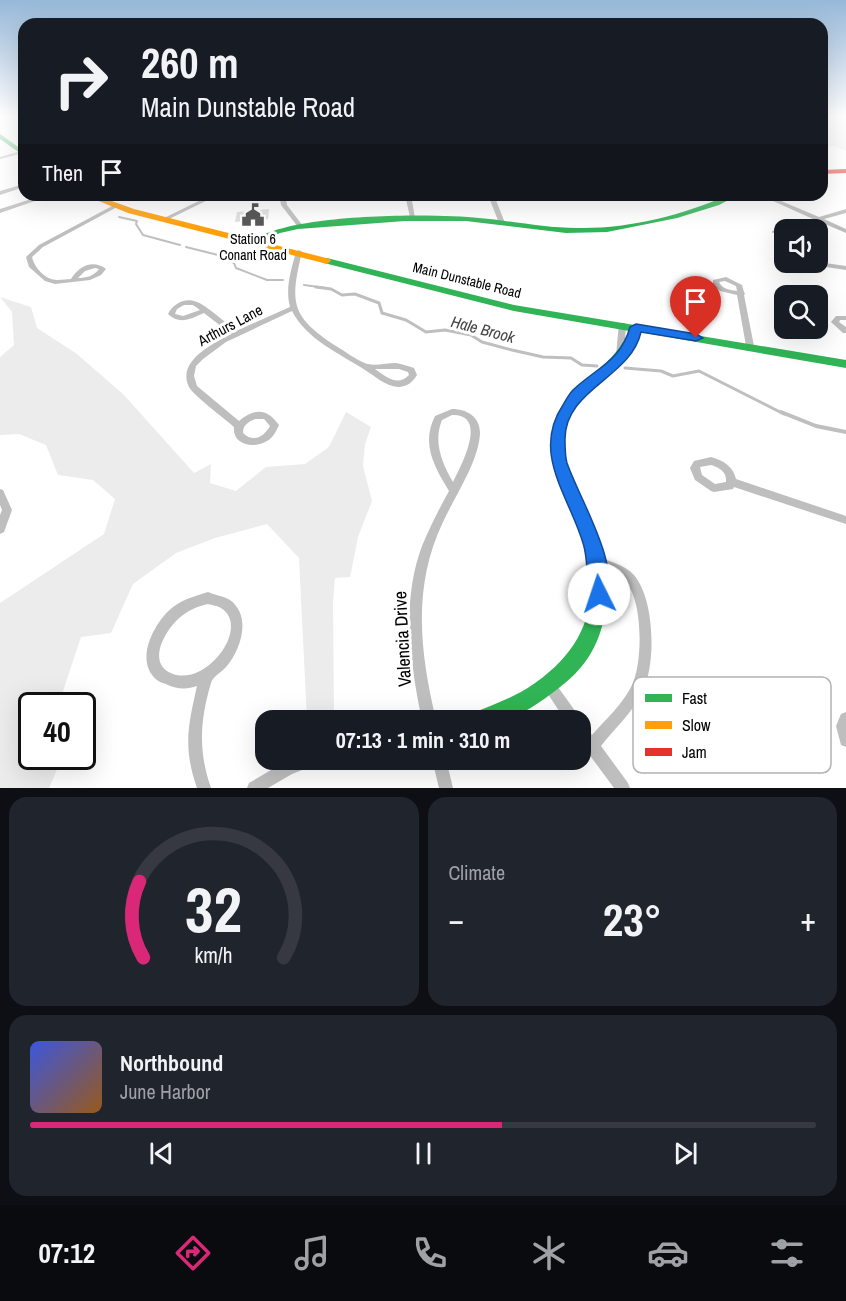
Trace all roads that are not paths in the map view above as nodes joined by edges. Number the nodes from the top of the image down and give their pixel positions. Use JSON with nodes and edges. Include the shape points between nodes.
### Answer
{"nodes":[{"id":1,"x":18,"y":154,"type":"edge"},
{"id":2,"x":0,"y":158,"type":"edge"},
{"id":3,"x":846,"y":171,"type":"edge"},
{"id":4,"x":828,"y":172,"type":"edge"},
{"id":5,"x":18,"y":187,"type":"edge"},
{"id":6,"x":0,"y":193,"type":"edge"},
{"id":7,"x":31,"y":201,"type":"edge"},
{"id":8,"x":103,"y":201,"type":"edge"},
{"id":9,"x":202,"y":201,"type":"edge"},
{"id":10,"x":283,"y":201,"type":"edge"},
{"id":11,"x":409,"y":201,"type":"edge"},
{"id":12,"x":493,"y":201,"type":"edge"},
{"id":13,"x":722,"y":201,"type":"edge"},
{"id":14,"x":776,"y":201,"type":"edge"},
{"id":15,"x":116,"y":206,"type":"junction"},
{"id":16,"x":0,"y":211,"type":"edge"},
{"id":17,"x":846,"y":212,"type":"edge"},
{"id":18,"x":413,"y":217,"type":"junction"},
{"id":19,"x":165,"y":219,"type":"junction"},
{"id":20,"x":815,"y":219,"type":"joint"},
{"id":21,"x":502,"y":223,"type":"junction"},
{"id":22,"x":828,"y":224,"type":"edge"},
{"id":23,"x":300,"y":226,"type":"junction"},
{"id":24,"x":846,"y":231,"type":"edge"},
{"id":25,"x":256,"y":242,"type":"junction"},
{"id":26,"x":299,"y":252,"type":"junction"},
{"id":27,"x":828,"y":265,"type":"edge"},
{"id":28,"x":846,"y":268,"type":"edge"},
{"id":29,"x":74,"y":280,"type":"dead end"},
{"id":30,"x":742,"y":294,"type":"dead end"},
{"id":31,"x":293,"y":308,"type":"junction"},
{"id":32,"x":205,"y":310,"type":"dead end"},
{"id":33,"x":846,"y":318,"type":"edge"},
{"id":34,"x":622,"y":325,"type":"junction"},
{"id":35,"x":636,"y":327,"type":"junction"},
{"id":36,"x":846,"y":331,"type":"edge"},
{"id":37,"x":237,"y":335,"type":"junction"},
{"id":38,"x":750,"y":346,"type":"junction"},
{"id":39,"x":620,"y":355,"type":"junction"},
{"id":40,"x":846,"y":364,"type":"edge"},
{"id":41,"x":367,"y":367,"type":"junction"},
{"id":42,"x":239,"y":426,"type":"junction"},
{"id":43,"x":732,"y":482,"type":"dead end"},
{"id":44,"x":453,"y":490,"type":"junction"},
{"id":45,"x":0,"y":493,"type":"edge"},
{"id":46,"x":846,"y":520,"type":"edge"},
{"id":47,"x":0,"y":529,"type":"edge"},
{"id":48,"x":597,"y":562,"type":"junction"},
{"id":49,"x":206,"y":676,"type":"junction"},
{"id":50,"x":641,"y":677,"type":"edge"},
{"id":51,"x":550,"y":688,"type":"junction"},
{"id":52,"x":633,"y":694,"type":"edge"},
{"id":53,"x":427,"y":710,"type":"edge"},
{"id":54,"x":511,"y":710,"type":"edge"},
{"id":55,"x":566,"y":710,"type":"edge"},
{"id":56,"x":846,"y":719,"type":"edge"},
{"id":57,"x":846,"y":740,"type":"edge"},
{"id":58,"x":592,"y":746,"type":"joint"},
{"id":59,"x":285,"y":770,"type":"edge"},
{"id":60,"x":442,"y":770,"type":"edge"},
{"id":61,"x":204,"y":788,"type":"edge"},
{"id":62,"x":254,"y":788,"type":"edge"},
{"id":63,"x":446,"y":788,"type":"edge"},
{"id":64,"x":623,"y":788,"type":"edge"}],
"edges":[{"from":1,"to":2,"type":"street"},
{"from":3,"to":4,"type":"street"},
{"from":5,"to":6,"type":"street"},
{"from":7,"to":16,"type":"street"},
{"from":8,"to":15,"type":"street","name":"Main Dunstable Road"},
{"from":9,"to":19,"type":"street"},
{"from":10,"to":23,"type":"street"},
{"from":11,"to":18,"type":"street"},
{"from":12,"to":21,"type":"street"},
{"from":13,"to":21,"type":"street","via":[[661,219],[603,230],[566,231]]},
{"from":14,"to":20,"type":"street"},
{"from":15,"to":19,"type":"street","name":"Main Dunstable Road"},
{"from":15,"to":29,"type":"street","via":[[41,246],[29,257],[31,266],[48,281]]},
{"from":17,"to":20,"type":"street"},
{"from":18,"to":21,"type":"street"},
{"from":18,"to":23,"type":"street"},
{"from":19,"to":25,"type":"street","name":"Main Dunstable Road"},
{"from":22,"to":24,"type":"street"},
{"from":23,"to":25,"type":"street","via":[[277,230]]},
{"from":25,"to":26,"type":"street","name":"Main Dunstable Road"},
{"from":26,"to":31,"type":"street","via":[[291,291]]},
{"from":26,"to":34,"type":"street","name":"Main Dunstable Road","via":[[486,302]]},
{"from":27,"to":28,"type":"street"},
{"from":30,"to":38,"type":"street"},
{"from":31,"to":37,"type":"street","name":"Arthurs Lane"},
{"from":31,"to":41,"type":"street","via":[[321,338]]},
{"from":32,"to":37,"type":"street"},
{"from":33,"to":36,"type":"street","via":[[835,322]]},
{"from":34,"to":35,"type":"street","name":"Main Dunstable Road"},
{"from":34,"to":39,"type":"street"},
{"from":35,"to":38,"type":"street","name":"Main Dunstable Road"},
{"from":35,"to":39,"type":"street","via":[[632,345]]},
{"from":37,"to":42,"type":"street","name":"Arthurs Lane","via":[[201,355],[194,363],[190,379],[199,394]]},
{"from":38,"to":40,"type":"street","name":"Main Dunstable Road"},
{"from":39,"to":48,"type":"street","via":[[606,372],[576,394],[562,417],[557,436],[558,461]]},
{"from":41,"to":41,"type":"street","via":[[394,383],[407,382],[413,375],[404,366]]},
{"from":42,"to":42,"type":"street","name":"Arthurs Lane","via":[[239,437],[252,442],[268,437],[275,425],[271,418],[262,415],[246,419]]},
{"from":43,"to":46,"type":"street"},
{"from":44,"to":44,"type":"street","name":"Valencia Drive","via":[[436,459],[434,432],[438,418],[458,412],[470,417],[476,428],[471,451]]},
{"from":44,"to":53,"type":"street","name":"Valencia Drive","via":[[429,543],[416,592],[419,669]]},
{"from":45,"to":47,"type":"street","via":[[7,510]]},
{"from":48,"to":50,"type":"street","via":[[616,569],[638,589],[645,667]]},
{"from":48,"to":51,"type":"street","via":[[599,594],[591,636],[574,663]]},
{"from":49,"to":49,"type":"street","via":[[227,658],[237,630],[229,607],[208,598],[189,603],[171,615],[158,633],[153,653],[158,670],[172,681],[186,682]]},
{"from":49,"to":61,"type":"street","via":[[193,746],[194,763]]},
{"from":51,"to":54,"type":"street"},
{"from":51,"to":55,"type":"street"},
{"from":52,"to":58,"type":"street"},
{"from":56,"to":57,"type":"street"},
{"from":58,"to":64,"type":"street"},
{"from":59,"to":62,"type":"street"},
{"from":60,"to":63,"type":"street"}]}
